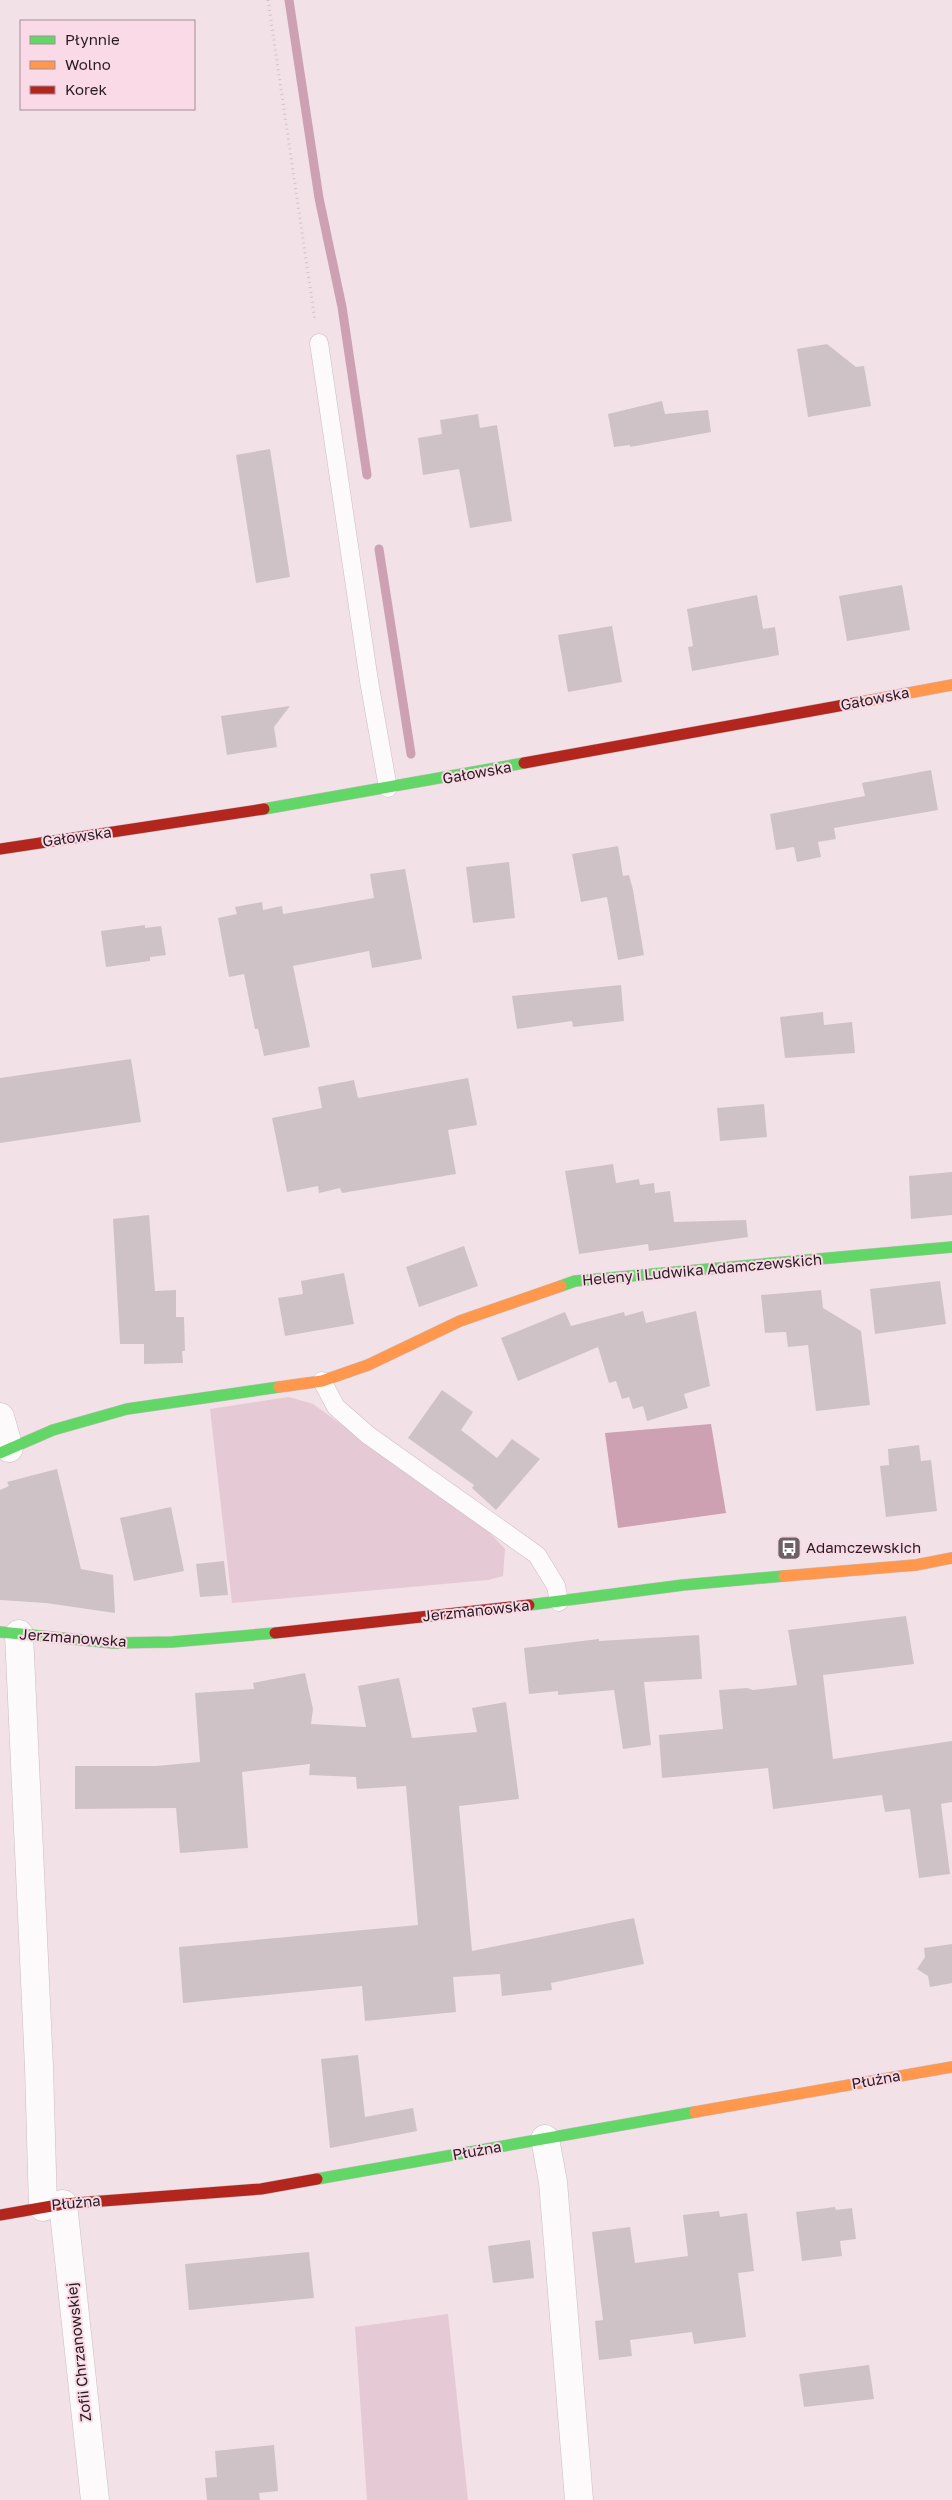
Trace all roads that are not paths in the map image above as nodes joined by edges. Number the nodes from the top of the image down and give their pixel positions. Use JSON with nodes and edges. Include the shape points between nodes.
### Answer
{"nodes":[{"id":1,"x":319,"y":343,"type":"road end"},
{"id":2,"x":952,"y":685,"type":"edge"},
{"id":3,"x":388,"y":788,"type":"junction"},
{"id":4,"x":0,"y":849,"type":"edge"},
{"id":5,"x":952,"y":1247,"type":"edge"},
{"id":6,"x":322,"y":1381,"type":"junction"},
{"id":7,"x":0,"y":1417,"type":"edge"},
{"id":8,"x":4,"y":1451,"type":"edge"},
{"id":9,"x":952,"y":1558,"type":"edge"},
{"id":10,"x":559,"y":1602,"type":"junction"},
{"id":11,"x":10,"y":1633,"type":"edge"},
{"id":12,"x":952,"y":2067,"type":"edge"},
{"id":13,"x":545,"y":2139,"type":"junction"},
{"id":14,"x":53,"y":2205,"type":"junction"},
{"id":15,"x":0,"y":2214,"type":"edge"},
{"id":16,"x":95,"y":2500,"type":"edge"},
{"id":17,"x":579,"y":2500,"type":"edge"}],
"edges":[{"from":1,"to":3,"type":"lane","via":[[367,672]]},
{"from":2,"to":3,"type":"street","name":"Gałowska"},
{"from":3,"to":4,"type":"street","name":"Gałowska"},
{"from":5,"to":6,"type":"street","name":"Heleny i Ludwika Adamczewskich","via":[[574,1281],[460,1322],[368,1365]]},
{"from":6,"to":8,"type":"street","name":"Heleny i Ludwika Adamczewskich","via":[[127,1409],[53,1430]]},
{"from":6,"to":10,"type":"lane","via":[[336,1408],[368,1435],[537,1555],[556,1586]]},
{"from":7,"to":8,"type":"street"},
{"from":9,"to":10,"type":"street","name":"Jerzmanowska","via":[[916,1565],[674,1586]]},
{"from":10,"to":11,"type":"street","name":"Jerzmanowska","via":[[172,1642],[113,1643]]},
{"from":11,"to":14,"type":"street","name":"Zofii Chrzanowskiej","via":[[39,2067]]},
{"from":12,"to":13,"type":"street","name":"Płużna"},
{"from":13,"to":14,"type":"street","name":"Płużna","via":[[261,2189]]},
{"from":13,"to":17,"type":"street","via":[[553,2182]]},
{"from":14,"to":15,"type":"street","name":"Płużna"},
{"from":14,"to":16,"type":"street","name":"Zofii Chrzanowskiej"}]}
